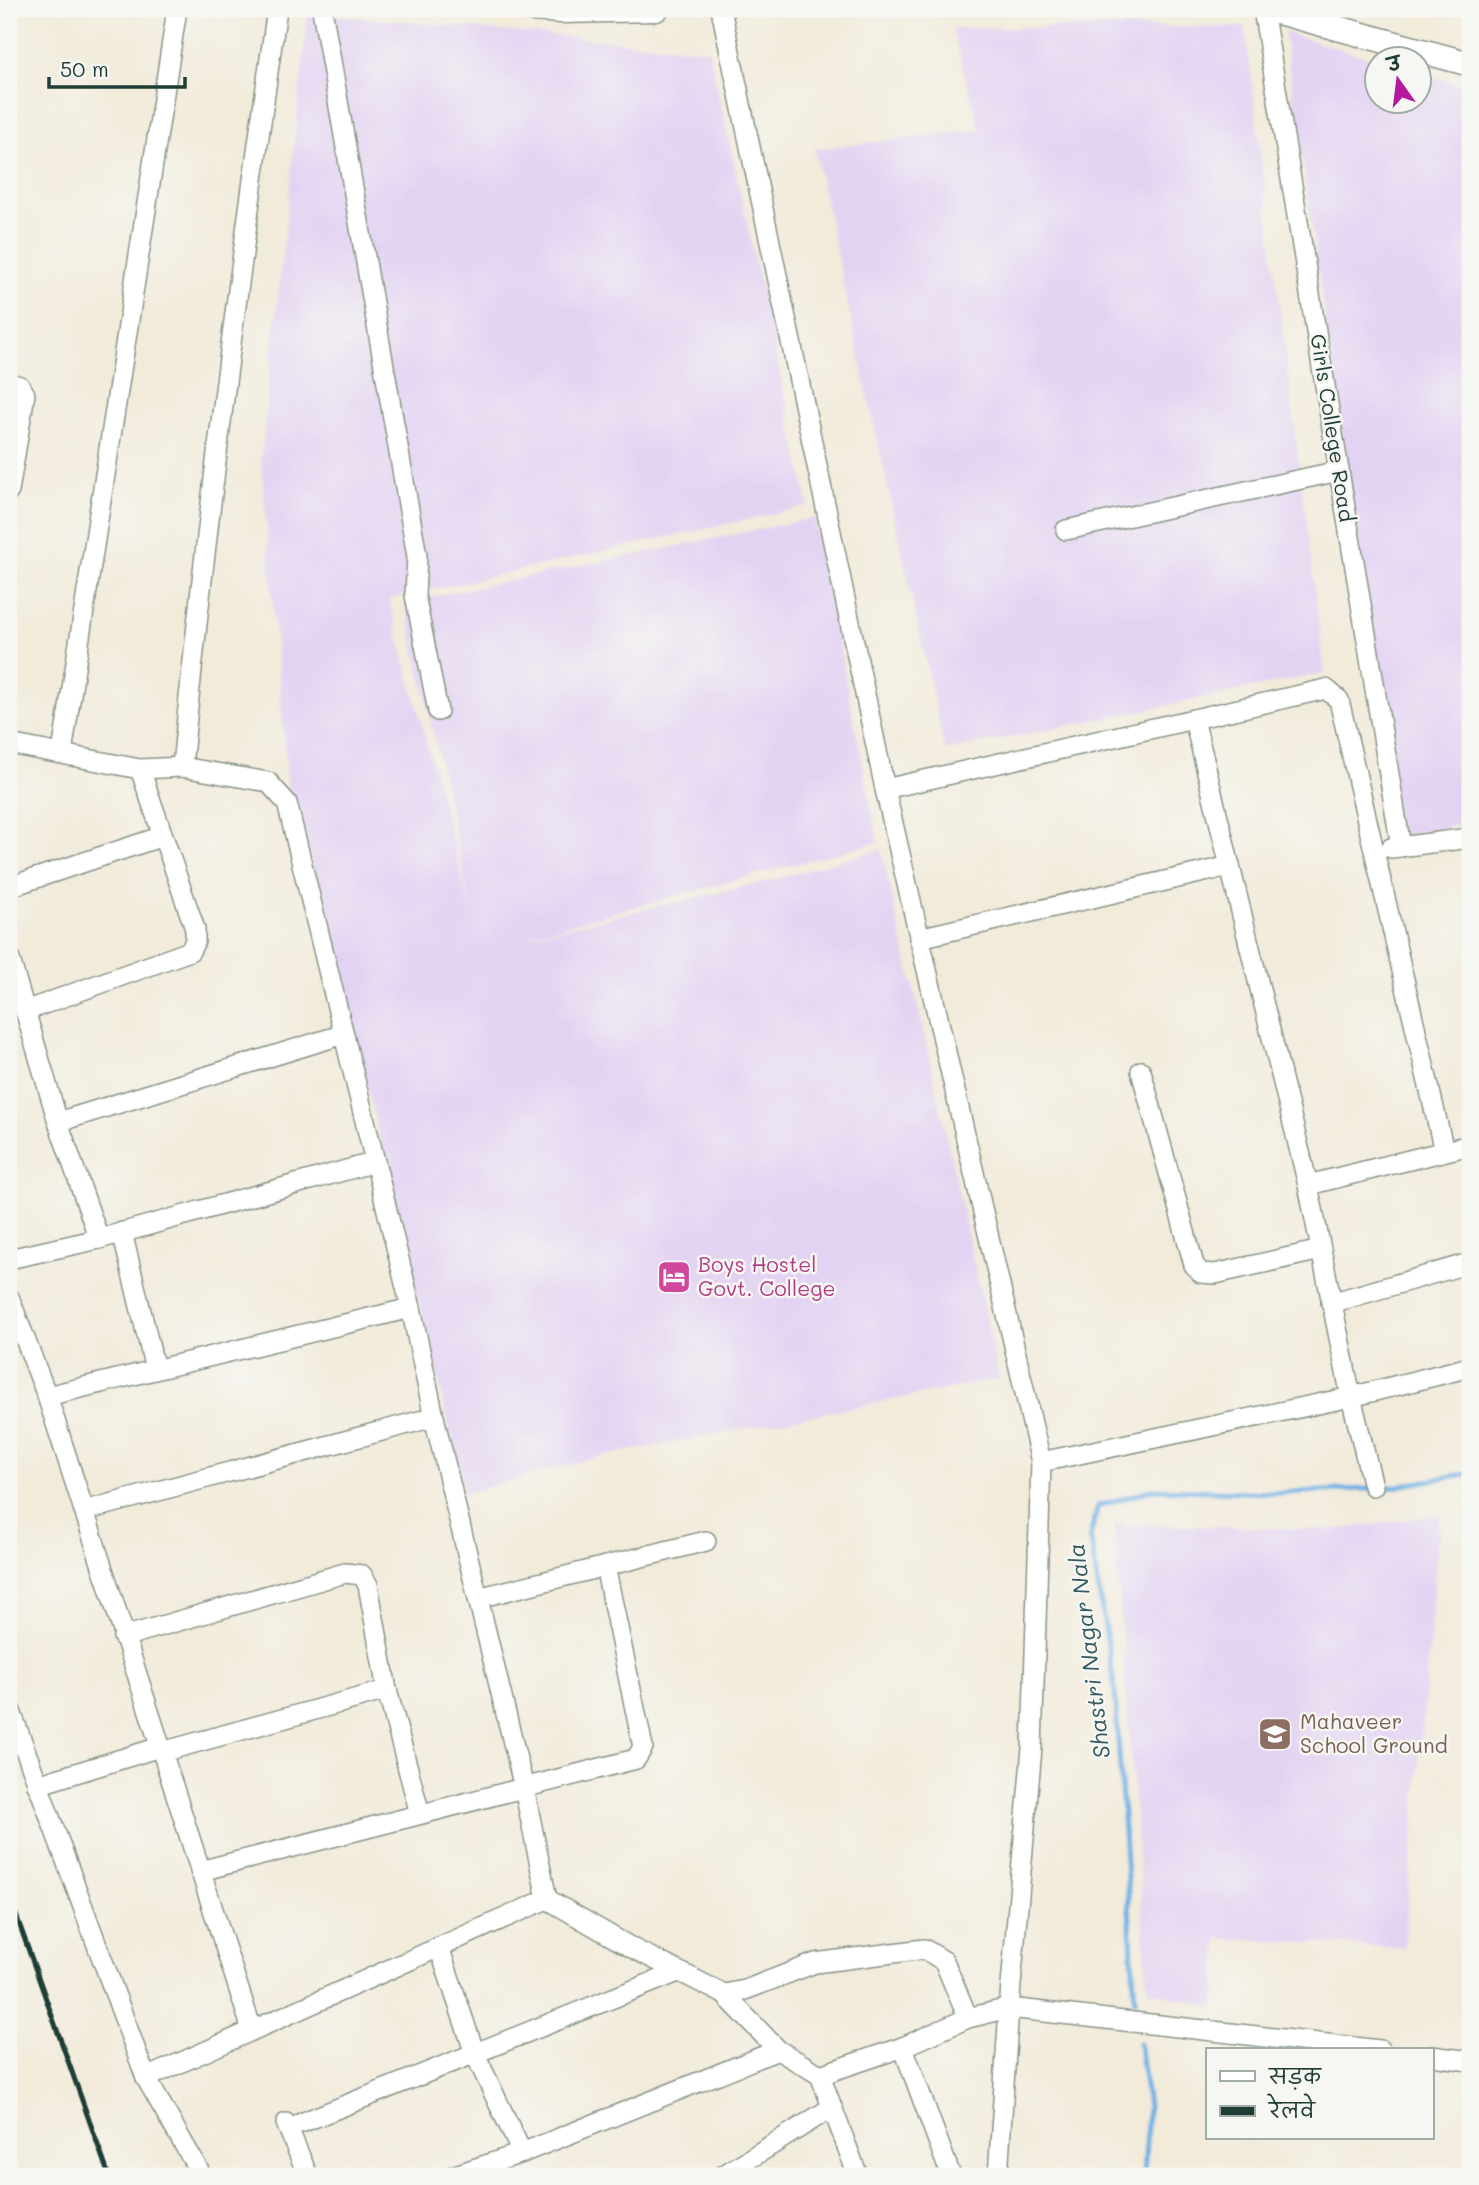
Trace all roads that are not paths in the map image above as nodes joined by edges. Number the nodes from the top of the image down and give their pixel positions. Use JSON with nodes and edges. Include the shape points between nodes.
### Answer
{"nodes":[{"id":1,"x":177,"y":9,"type":"edge"},
{"id":2,"x":276,"y":9,"type":"edge"},
{"id":3,"x":322,"y":9,"type":"edge"},
{"id":4,"x":533,"y":9,"type":"edge"},
{"id":5,"x":656,"y":9,"type":"edge"},
{"id":6,"x":721,"y":9,"type":"edge"},
{"id":7,"x":1265,"y":9,"type":"edge"},
{"id":8,"x":1470,"y":64,"type":"edge"},
{"id":9,"x":9,"y":383,"type":"edge"},
{"id":10,"x":1339,"y":471,"type":"junction"},
{"id":11,"x":9,"y":491,"type":"edge"},
{"id":12,"x":1066,"y":530,"type":"dead end"},
{"id":13,"x":438,"y":711,"type":"dead end"},
{"id":14,"x":1194,"y":719,"type":"junction"},
{"id":15,"x":9,"y":744,"type":"edge"},
{"id":16,"x":62,"y":753,"type":"junction"},
{"id":17,"x":182,"y":767,"type":"junction"},
{"id":18,"x":140,"y":769,"type":"junction"},
{"id":19,"x":885,"y":789,"type":"junction"},
{"id":20,"x":163,"y":836,"type":"junction"},
{"id":21,"x":1470,"y":838,"type":"edge"},
{"id":22,"x":1401,"y":847,"type":"junction"},
{"id":23,"x":1376,"y":849,"type":"junction"},
{"id":24,"x":1230,"y":866,"type":"junction"},
{"id":25,"x":9,"y":887,"type":"edge"},
{"id":26,"x":919,"y":937,"type":"junction"},
{"id":27,"x":9,"y":956,"type":"edge"},
{"id":28,"x":25,"y":1011,"type":"junction"},
{"id":29,"x":344,"y":1034,"type":"junction"},
{"id":30,"x":1141,"y":1071,"type":"dead end"},
{"id":31,"x":58,"y":1122,"type":"junction"},
{"id":32,"x":1470,"y":1145,"type":"edge"},
{"id":33,"x":1444,"y":1151,"type":"junction"},
{"id":34,"x":375,"y":1162,"type":"junction"},
{"id":35,"x":1308,"y":1185,"type":"junction"},
{"id":36,"x":122,"y":1232,"type":"junction"},
{"id":37,"x":99,"y":1239,"type":"junction"},
{"id":38,"x":1321,"y":1250,"type":"junction"},
{"id":39,"x":9,"y":1259,"type":"edge"},
{"id":40,"x":1470,"y":1263,"type":"edge"},
{"id":41,"x":9,"y":1297,"type":"edge"},
{"id":42,"x":1331,"y":1303,"type":"junction"},
{"id":43,"x":411,"y":1308,"type":"junction"},
{"id":44,"x":1470,"y":1367,"type":"edge"},
{"id":45,"x":155,"y":1369,"type":"junction"},
{"id":46,"x":47,"y":1396,"type":"junction"},
{"id":47,"x":1350,"y":1397,"type":"junction"},
{"id":48,"x":434,"y":1417,"type":"junction"},
{"id":49,"x":1041,"y":1462,"type":"junction"},
{"id":50,"x":1373,"y":1486,"type":"dead end"},
{"id":51,"x":84,"y":1511,"type":"junction"},
{"id":52,"x":706,"y":1541,"type":"dead end"},
{"id":53,"x":605,"y":1566,"type":"junction"},
{"id":54,"x":478,"y":1598,"type":"junction"},
{"id":55,"x":123,"y":1637,"type":"junction"},
{"id":56,"x":387,"y":1690,"type":"junction"},
{"id":57,"x":9,"y":1706,"type":"edge"},
{"id":58,"x":161,"y":1749,"type":"junction"},
{"id":59,"x":37,"y":1785,"type":"junction"},
{"id":60,"x":524,"y":1787,"type":"junction"},
{"id":61,"x":420,"y":1814,"type":"junction"},
{"id":62,"x":200,"y":1871,"type":"junction"},
{"id":63,"x":547,"y":1899,"type":"junction"},
{"id":64,"x":439,"y":1947,"type":"junction"},
{"id":65,"x":678,"y":1972,"type":"junction"},
{"id":66,"x":724,"y":1994,"type":"junction"},
{"id":67,"x":1009,"y":2008,"type":"junction"},
{"id":68,"x":968,"y":2018,"type":"junction"},
{"id":69,"x":252,"y":2030,"type":"junction"},
{"id":70,"x":903,"y":2047,"type":"junction"},
{"id":71,"x":1362,"y":2048,"type":"edge"},
{"id":72,"x":778,"y":2050,"type":"junction"},
{"id":73,"x":475,"y":2054,"type":"junction"},
{"id":74,"x":1434,"y":2056,"type":"edge"},
{"id":75,"x":1470,"y":2061,"type":"edge"},
{"id":76,"x":820,"y":2075,"type":"junction"},
{"id":77,"x":146,"y":2078,"type":"junction"},
{"id":78,"x":831,"y":2108,"type":"junction"},
{"id":79,"x":522,"y":2153,"type":"junction"},
{"id":80,"x":202,"y":2176,"type":"edge"},
{"id":81,"x":308,"y":2176,"type":"edge"},
{"id":82,"x":453,"y":2176,"type":"edge"},
{"id":83,"x":722,"y":2176,"type":"edge"},
{"id":84,"x":858,"y":2176,"type":"edge"},
{"id":85,"x":951,"y":2176,"type":"edge"},
{"id":86,"x":998,"y":2176,"type":"edge"}],
"edges":[{"from":1,"to":16,"type":"street"},
{"from":2,"to":17,"type":"street","via":[[231,337]]},
{"from":3,"to":13,"type":"street","via":[[417,556],[415,595]]},
{"from":4,"to":5,"type":"main road"},
{"from":6,"to":19,"type":"street"},
{"from":7,"to":8,"type":"main road"},
{"from":7,"to":10,"type":"street","name":"Girls College Road"},
{"from":9,"to":11,"type":"street","via":[[20,386],[25,394]]},
{"from":10,"to":12,"type":"street"},
{"from":10,"to":22,"type":"street","name":"Girls College Road"},
{"from":14,"to":19,"type":"street"},
{"from":14,"to":23,"type":"street","via":[[1326,689],[1339,700]]},
{"from":14,"to":24,"type":"street"},
{"from":15,"to":16,"type":"street"},
{"from":16,"to":18,"type":"street"},
{"from":17,"to":18,"type":"street"},
{"from":17,"to":29,"type":"street","via":[[268,782],[287,803]]},
{"from":18,"to":20,"type":"street"},
{"from":19,"to":26,"type":"street"},
{"from":20,"to":25,"type":"street"},
{"from":20,"to":28,"type":"street","via":[[195,929],[190,951]]},
{"from":21,"to":22,"type":"street"},
{"from":22,"to":23,"type":"street"},
{"from":23,"to":33,"type":"street"},
{"from":24,"to":26,"type":"street"},
{"from":24,"to":35,"type":"street"},
{"from":26,"to":49,"type":"street"},
{"from":27,"to":28,"type":"street"},
{"from":28,"to":31,"type":"street"},
{"from":29,"to":31,"type":"street"},
{"from":29,"to":34,"type":"street"},
{"from":30,"to":38,"type":"street","via":[[1194,1265],[1201,1273],[1215,1274]]},
{"from":31,"to":37,"type":"street"},
{"from":32,"to":33,"type":"street"},
{"from":33,"to":35,"type":"street"},
{"from":34,"to":36,"type":"street"},
{"from":34,"to":43,"type":"street"},
{"from":35,"to":38,"type":"street"},
{"from":36,"to":37,"type":"street"},
{"from":36,"to":45,"type":"street"},
{"from":37,"to":39,"type":"street"},
{"from":38,"to":42,"type":"street"},
{"from":40,"to":42,"type":"street"},
{"from":41,"to":46,"type":"street"},
{"from":42,"to":47,"type":"street"},
{"from":43,"to":45,"type":"street"},
{"from":43,"to":48,"type":"street"},
{"from":44,"to":47,"type":"street"},
{"from":45,"to":46,"type":"street"},
{"from":46,"to":51,"type":"street"},
{"from":47,"to":49,"type":"street"},
{"from":47,"to":50,"type":"street"},
{"from":48,"to":51,"type":"street"},
{"from":48,"to":54,"type":"street"},
{"from":49,"to":67,"type":"street","via":[[1032,1748]]},
{"from":51,"to":55,"type":"street"},
{"from":52,"to":53,"type":"street"},
{"from":53,"to":54,"type":"street"},
{"from":53,"to":60,"type":"street","via":[[643,1747],[636,1759]]},
{"from":54,"to":60,"type":"street"},
{"from":55,"to":56,"type":"street","via":[[355,1573],[368,1585]]},
{"from":55,"to":58,"type":"street"},
{"from":56,"to":58,"type":"street"},
{"from":56,"to":61,"type":"street"},
{"from":57,"to":59,"type":"street"},
{"from":58,"to":59,"type":"street"},
{"from":58,"to":62,"type":"street"},
{"from":59,"to":77,"type":"street"},
{"from":60,"to":61,"type":"street"},
{"from":60,"to":63,"type":"street"},
{"from":61,"to":62,"type":"street"},
{"from":62,"to":69,"type":"street"},
{"from":63,"to":64,"type":"street"},
{"from":63,"to":65,"type":"street"},
{"from":64,"to":69,"type":"street"},
{"from":64,"to":73,"type":"street"},
{"from":65,"to":66,"type":"street"},
{"from":65,"to":73,"type":"street"},
{"from":66,"to":68,"type":"street","via":[[815,1963],[925,1949],[944,1961]]},
{"from":66,"to":72,"type":"street"},
{"from":67,"to":68,"type":"street"},
{"from":67,"to":71,"type":"street"},
{"from":67,"to":86,"type":"street"},
{"from":68,"to":70,"type":"street"},
{"from":69,"to":77,"type":"street"},
{"from":70,"to":76,"type":"street"},
{"from":70,"to":85,"type":"street"},
{"from":72,"to":76,"type":"street"},
{"from":72,"to":79,"type":"street"},
{"from":73,"to":79,"type":"street"},
{"from":73,"to":81,"type":"street","via":[[293,2123]]},
{"from":74,"to":75,"type":"street"},
{"from":76,"to":78,"type":"street"},
{"from":77,"to":80,"type":"street"},
{"from":78,"to":83,"type":"street"},
{"from":78,"to":84,"type":"street"},
{"from":79,"to":82,"type":"street"}]}
